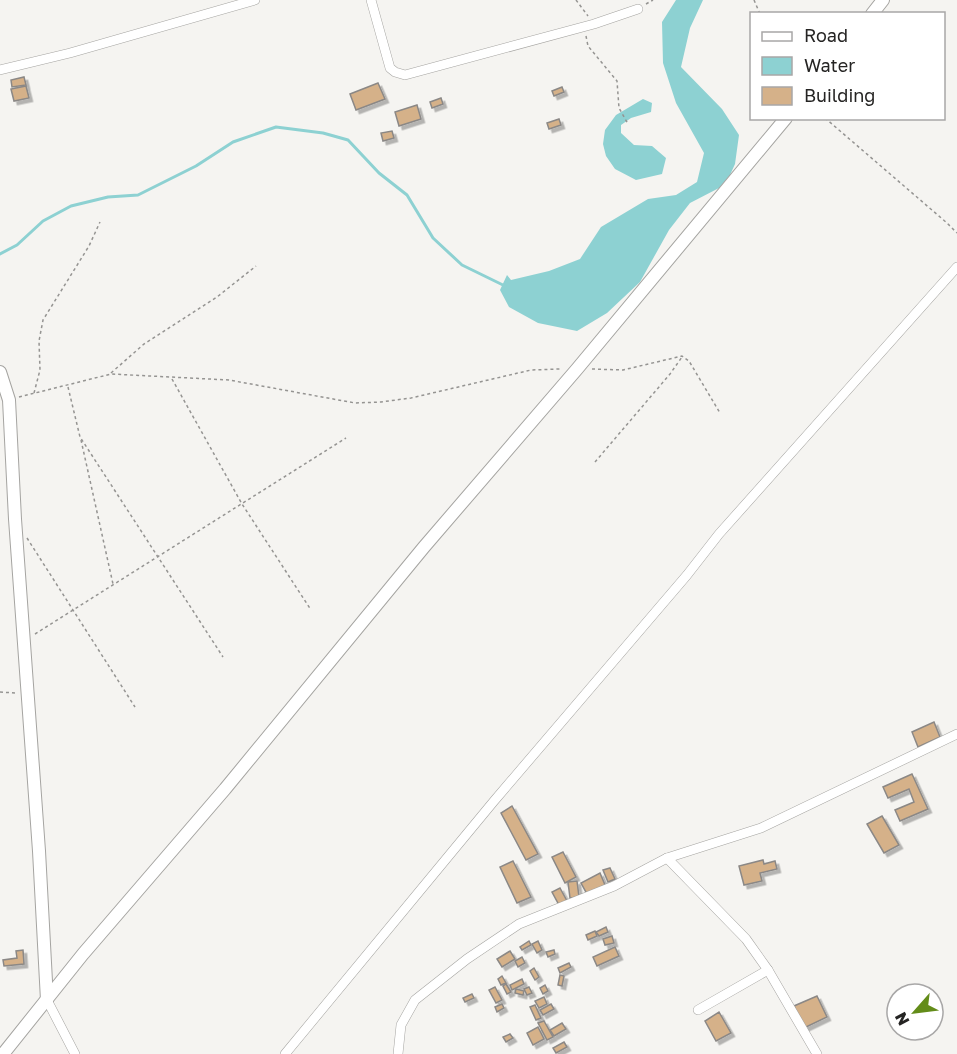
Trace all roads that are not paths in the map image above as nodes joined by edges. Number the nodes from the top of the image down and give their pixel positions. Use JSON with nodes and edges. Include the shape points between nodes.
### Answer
{"nodes":[{"id":1,"x":255,"y":0,"type":"edge"},
{"id":2,"x":371,"y":0,"type":"edge"},
{"id":3,"x":883,"y":0,"type":"edge"},
{"id":4,"x":638,"y":9,"type":"dead end"},
{"id":5,"x":874,"y":12,"type":"edge"},
{"id":6,"x":0,"y":70,"type":"edge"},
{"id":7,"x":784,"y":120,"type":"edge"},
{"id":8,"x":957,"y":267,"type":"edge"},
{"id":9,"x":0,"y":372,"type":"edge"},
{"id":10,"x":957,"y":734,"type":"edge"},
{"id":11,"x":667,"y":858,"type":"junction"},
{"id":12,"x":768,"y":970,"type":"junction"},
{"id":13,"x":47,"y":1000,"type":"junction"},
{"id":14,"x":698,"y":1010,"type":"dead end"},
{"id":15,"x":3,"y":1054,"type":"edge"},
{"id":16,"x":75,"y":1054,"type":"edge"},
{"id":17,"x":285,"y":1054,"type":"edge"},
{"id":18,"x":398,"y":1054,"type":"edge"},
{"id":19,"x":817,"y":1054,"type":"edge"}],
"edges":[{"from":1,"to":6,"type":"street"},
{"from":2,"to":4,"type":"street","via":[[390,68],[405,75]]},
{"from":3,"to":5,"type":"street"},
{"from":7,"to":13,"type":"street"},
{"from":8,"to":17,"type":"street","via":[[719,534]]},
{"from":9,"to":13,"type":"street","via":[[9,400]]},
{"from":10,"to":11,"type":"street","via":[[760,828]]},
{"from":11,"to":12,"type":"street","via":[[733,925]]},
{"from":11,"to":18,"type":"street","via":[[614,886],[519,924],[467,959],[415,1000],[401,1025]]},
{"from":12,"to":14,"type":"street"},
{"from":12,"to":19,"type":"street"},
{"from":13,"to":15,"type":"street"},
{"from":13,"to":16,"type":"street"}]}
